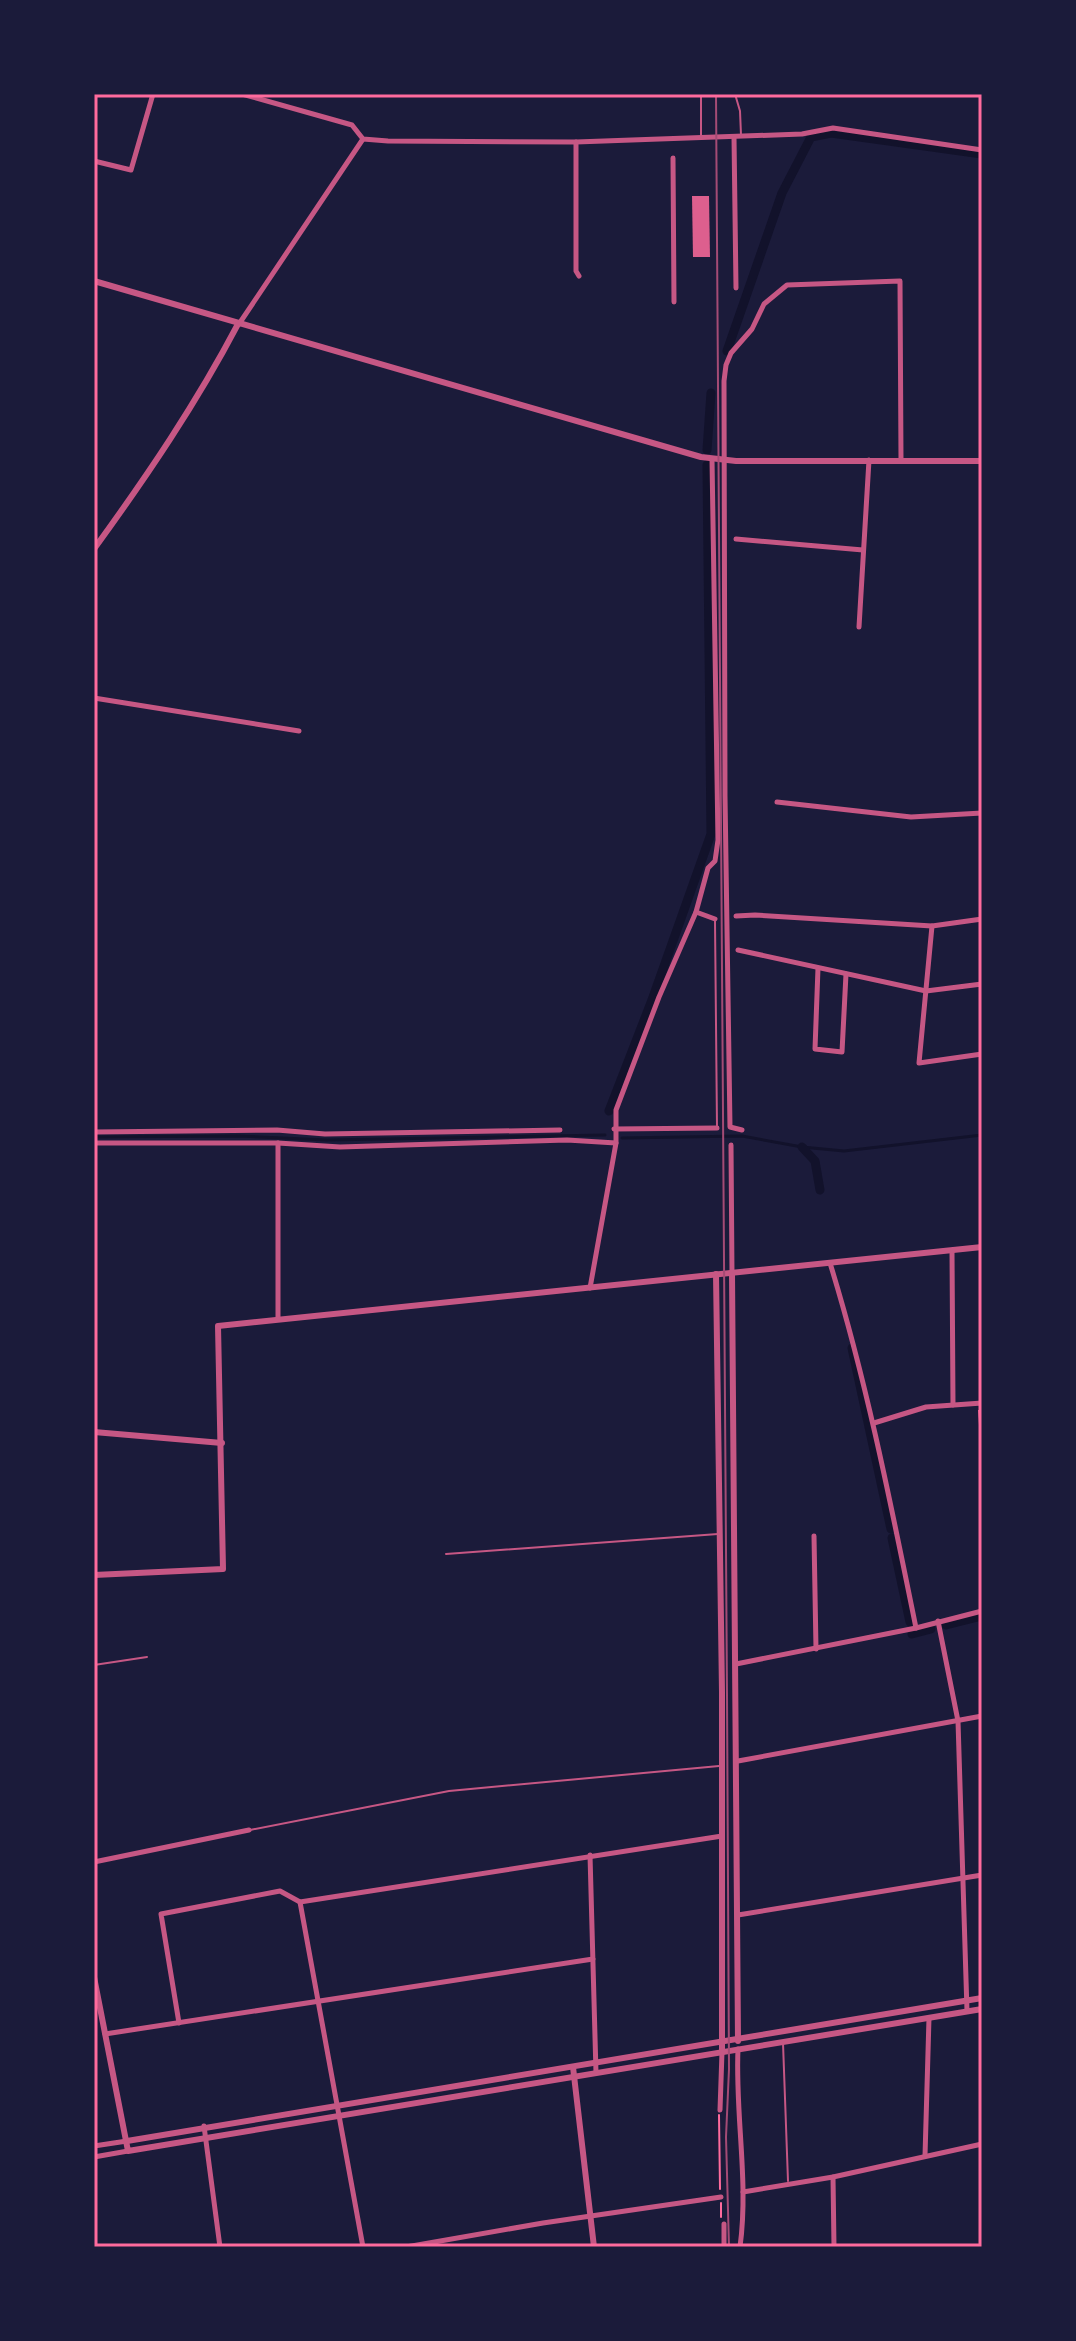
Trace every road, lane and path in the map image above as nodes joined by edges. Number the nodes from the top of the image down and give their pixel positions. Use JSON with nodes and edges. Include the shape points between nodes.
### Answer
{"nodes":[{"id":1,"x":153,"y":94,"type":"edge"},
{"id":2,"x":242,"y":94,"type":"edge"},
{"id":3,"x":701,"y":94,"type":"edge"},
{"id":4,"x":735,"y":94,"type":"edge"},
{"id":5,"x":741,"y":136,"type":"junction"},
{"id":6,"x":701,"y":137,"type":"junction"},
{"id":7,"x":734,"y":137,"type":"junction"},
{"id":8,"x":363,"y":139,"type":"junction"},
{"id":9,"x":576,"y":142,"type":"junction"},
{"id":10,"x":982,"y":150,"type":"edge"},
{"id":11,"x":673,"y":158,"type":"dead end"},
{"id":12,"x":94,"y":161,"type":"edge"},
{"id":13,"x":579,"y":276,"type":"dead end"},
{"id":14,"x":94,"y":281,"type":"edge"},
{"id":15,"x":736,"y":288,"type":"dead end"},
{"id":16,"x":674,"y":302,"type":"dead end"},
{"id":17,"x":238,"y":324,"type":"junction"},
{"id":18,"x":712,"y":459,"type":"junction"},
{"id":19,"x":869,"y":460,"type":"junction"},
{"id":20,"x":901,"y":460,"type":"junction"},
{"id":21,"x":726,"y":461,"type":"junction"},
{"id":22,"x":982,"y":461,"type":"edge"},
{"id":23,"x":736,"y":539,"type":"dead end"},
{"id":24,"x":94,"y":549,"type":"edge"},
{"id":25,"x":863,"y":550,"type":"junction"},
{"id":26,"x":859,"y":627,"type":"dead end"},
{"id":27,"x":94,"y":698,"type":"edge"},
{"id":28,"x":299,"y":731,"type":"dead end"},
{"id":29,"x":777,"y":802,"type":"dead end"},
{"id":30,"x":982,"y":813,"type":"edge"},
{"id":31,"x":696,"y":912,"type":"junction"},
{"id":32,"x":736,"y":916,"type":"dead end"},
{"id":33,"x":715,"y":919,"type":"joint"},
{"id":34,"x":982,"y":919,"type":"edge"},
{"id":35,"x":932,"y":926,"type":"junction"},
{"id":36,"x":738,"y":950,"type":"dead end"},
{"id":37,"x":818,"y":968,"type":"junction"},
{"id":38,"x":846,"y":974,"type":"junction"},
{"id":39,"x":982,"y":984,"type":"edge"},
{"id":40,"x":926,"y":991,"type":"junction"},
{"id":41,"x":982,"y":1054,"type":"edge"},
{"id":42,"x":717,"y":1128,"type":"joint"},
{"id":43,"x":614,"y":1129,"type":"junction"},
{"id":44,"x":560,"y":1130,"type":"dead end"},
{"id":45,"x":742,"y":1130,"type":"dead end"},
{"id":46,"x":94,"y":1132,"type":"edge"},
{"id":47,"x":94,"y":1143,"type":"edge"},
{"id":48,"x":278,"y":1143,"type":"junction"},
{"id":49,"x":616,"y":1143,"type":"junction"},
{"id":50,"x":731,"y":1145,"type":"dead end"},
{"id":51,"x":982,"y":1247,"type":"edge"},
{"id":52,"x":952,"y":1251,"type":"junction"},
{"id":53,"x":830,"y":1263,"type":"junction"},
{"id":54,"x":732,"y":1273,"type":"junction"},
{"id":55,"x":716,"y":1274,"type":"junction"},
{"id":56,"x":590,"y":1288,"type":"junction"},
{"id":57,"x":278,"y":1318,"type":"junction"},
{"id":58,"x":982,"y":1403,"type":"edge"},
{"id":59,"x":953,"y":1405,"type":"junction"},
{"id":60,"x":874,"y":1423,"type":"junction"},
{"id":61,"x":94,"y":1432,"type":"edge"},
{"id":62,"x":222,"y":1443,"type":"junction"},
{"id":63,"x":720,"y":1534,"type":"junction"},
{"id":64,"x":814,"y":1536,"type":"dead end"},
{"id":65,"x":446,"y":1554,"type":"dead end"},
{"id":66,"x":94,"y":1575,"type":"edge"},
{"id":67,"x":982,"y":1611,"type":"edge"},
{"id":68,"x":938,"y":1621,"type":"junction"},
{"id":69,"x":916,"y":1628,"type":"junction"},
{"id":70,"x":816,"y":1649,"type":"junction"},
{"id":71,"x":147,"y":1657,"type":"dead end"},
{"id":72,"x":736,"y":1664,"type":"junction"},
{"id":73,"x":94,"y":1665,"type":"edge"},
{"id":74,"x":982,"y":1716,"type":"edge"},
{"id":75,"x":958,"y":1721,"type":"junction"},
{"id":76,"x":738,"y":1761,"type":"junction"},
{"id":77,"x":721,"y":1766,"type":"junction"},
{"id":78,"x":249,"y":1830,"type":"joint"},
{"id":79,"x":722,"y":1836,"type":"junction"},
{"id":80,"x":590,"y":1855,"type":"junction"},
{"id":81,"x":94,"y":1862,"type":"edge"},
{"id":82,"x":982,"y":1875,"type":"edge"},
{"id":83,"x":962,"y":1879,"type":"junction"},
{"id":84,"x":300,"y":1902,"type":"junction"},
{"id":85,"x":738,"y":1915,"type":"junction"},
{"id":86,"x":593,"y":1959,"type":"junction"},
{"id":87,"x":94,"y":1977,"type":"edge"},
{"id":88,"x":982,"y":1998,"type":"edge"},
{"id":89,"x":965,"y":2001,"type":"junction"},
{"id":90,"x":318,"y":2003,"type":"junction"},
{"id":91,"x":982,"y":2009,"type":"edge"},
{"id":92,"x":967,"y":2011,"type":"junction"},
{"id":93,"x":929,"y":2018,"type":"junction"},
{"id":94,"x":179,"y":2023,"type":"junction"},
{"id":95,"x":105,"y":2034,"type":"junction"},
{"id":96,"x":738,"y":2038,"type":"junction"},
{"id":97,"x":722,"y":2041,"type":"junction"},
{"id":98,"x":783,"y":2042,"type":"junction"},
{"id":99,"x":738,"y":2049,"type":"junction"},
{"id":100,"x":722,"y":2052,"type":"junction"},
{"id":101,"x":596,"y":2062,"type":"junction"},
{"id":102,"x":573,"y":2067,"type":"junction"},
{"id":103,"x":596,"y":2073,"type":"junction"},
{"id":104,"x":573,"y":2077,"type":"junction"},
{"id":105,"x":455,"y":2086,"type":"junction"},
{"id":106,"x":456,"y":2096,"type":"junction"},
{"id":107,"x":335,"y":2106,"type":"junction"},
{"id":108,"x":720,"y":2110,"type":"joint"},
{"id":109,"x":337,"y":2117,"type":"junction"},
{"id":110,"x":204,"y":2126,"type":"junction"},
{"id":111,"x":205,"y":2137,"type":"junction"},
{"id":112,"x":127,"y":2141,"type":"junction"},
{"id":113,"x":982,"y":2144,"type":"edge"},
{"id":114,"x":94,"y":2146,"type":"edge"},
{"id":115,"x":128,"y":2151,"type":"junction"},
{"id":116,"x":925,"y":2156,"type":"junction"},
{"id":117,"x":94,"y":2157,"type":"edge"},
{"id":118,"x":833,"y":2177,"type":"junction"},
{"id":119,"x":789,"y":2185,"type":"junction"},
{"id":120,"x":743,"y":2192,"type":"junction"},
{"id":121,"x":721,"y":2197,"type":"junction"},
{"id":122,"x":589,"y":2215,"type":"junction"},
{"id":123,"x":724,"y":2224,"type":"joint"},
{"id":124,"x":220,"y":2247,"type":"edge"},
{"id":125,"x":363,"y":2247,"type":"edge"},
{"id":126,"x":406,"y":2247,"type":"edge"},
{"id":127,"x":594,"y":2247,"type":"edge"},
{"id":128,"x":724,"y":2247,"type":"edge"},
{"id":129,"x":740,"y":2247,"type":"edge"},
{"id":130,"x":834,"y":2247,"type":"edge"}],
"edges":[{"from":1,"to":12,"type":"street","via":[[131,170]]},
{"from":2,"to":8,"type":"street","via":[[352,125]]},
{"from":3,"to":6,"type":"lane"},
{"from":4,"to":5,"type":"lane"},
{"from":5,"to":7,"type":"street"},
{"from":5,"to":10,"type":"street","via":[[833,128]]},
{"from":6,"to":7,"type":"street"},
{"from":6,"to":9,"type":"street"},
{"from":7,"to":15,"type":"street"},
{"from":8,"to":9,"type":"street"},
{"from":8,"to":17,"type":"street"},
{"from":9,"to":13,"type":"street"},
{"from":11,"to":16,"type":"street"},
{"from":14,"to":17,"type":"street"},
{"from":17,"to":18,"type":"street"},
{"from":17,"to":24,"type":"street","via":[[207,384]]},
{"from":18,"to":21,"type":"street"},
{"from":18,"to":31,"type":"street","via":[[718,840]]},
{"from":19,"to":20,"type":"street"},
{"from":19,"to":21,"type":"street"},
{"from":19,"to":25,"type":"street"},
{"from":20,"to":21,"type":"street","via":[[900,281],[787,285],[764,304],[726,365]]},
{"from":20,"to":22,"type":"street"},
{"from":21,"to":45,"type":"street","via":[[730,1127]]},
{"from":23,"to":25,"type":"street"},
{"from":25,"to":26,"type":"street"},
{"from":27,"to":28,"type":"street"},
{"from":29,"to":30,"type":"street","via":[[911,817]]},
{"from":31,"to":33,"type":"street"},
{"from":31,"to":43,"type":"street","via":[[616,1110]]},
{"from":32,"to":35,"type":"street"},
{"from":33,"to":42,"type":"lane"},
{"from":34,"to":35,"type":"street"},
{"from":35,"to":40,"type":"street"},
{"from":36,"to":37,"type":"street"},
{"from":37,"to":38,"type":"street"},
{"from":37,"to":38,"type":"street","via":[[815,1049],[842,1052]]},
{"from":38,"to":40,"type":"street"},
{"from":39,"to":40,"type":"street"},
{"from":40,"to":41,"type":"street","via":[[919,1063]]},
{"from":42,"to":43,"type":"street"},
{"from":43,"to":49,"type":"street"},
{"from":44,"to":46,"type":"street"},
{"from":47,"to":48,"type":"street"},
{"from":48,"to":49,"type":"street"},
{"from":48,"to":57,"type":"street"},
{"from":49,"to":56,"type":"street"},
{"from":50,"to":54,"type":"street"},
{"from":51,"to":52,"type":"street"},
{"from":52,"to":53,"type":"street"},
{"from":52,"to":59,"type":"street"},
{"from":53,"to":54,"type":"street"},
{"from":53,"to":60,"type":"street"},
{"from":54,"to":55,"type":"street"},
{"from":54,"to":72,"type":"street"},
{"from":55,"to":56,"type":"street"},
{"from":55,"to":63,"type":"street"},
{"from":56,"to":57,"type":"street"},
{"from":57,"to":62,"type":"street","via":[[218,1326]]},
{"from":58,"to":59,"type":"street"},
{"from":59,"to":60,"type":"street","via":[[926,1407]]},
{"from":60,"to":69,"type":"street"},
{"from":61,"to":62,"type":"street"},
{"from":62,"to":66,"type":"street","via":[[223,1569]]},
{"from":63,"to":65,"type":"lane"},
{"from":63,"to":77,"type":"street"},
{"from":64,"to":70,"type":"street"},
{"from":67,"to":68,"type":"street"},
{"from":68,"to":69,"type":"street"},
{"from":68,"to":75,"type":"street"},
{"from":69,"to":70,"type":"street"},
{"from":70,"to":72,"type":"street"},
{"from":71,"to":73,"type":"lane"},
{"from":72,"to":76,"type":"street"},
{"from":74,"to":75,"type":"street"},
{"from":75,"to":76,"type":"street"},
{"from":75,"to":83,"type":"street"},
{"from":76,"to":85,"type":"street"},
{"from":77,"to":78,"type":"lane","via":[[449,1791]]},
{"from":77,"to":79,"type":"street"},
{"from":78,"to":81,"type":"street"},
{"from":79,"to":80,"type":"street"},
{"from":79,"to":97,"type":"street"},
{"from":80,"to":84,"type":"street"},
{"from":80,"to":86,"type":"street"},
{"from":82,"to":83,"type":"street"},
{"from":83,"to":85,"type":"street"},
{"from":83,"to":89,"type":"street"},
{"from":84,"to":90,"type":"street"},
{"from":84,"to":94,"type":"street","via":[[280,1891],[161,1914]]},
{"from":85,"to":96,"type":"street"},
{"from":86,"to":90,"type":"street"},
{"from":86,"to":101,"type":"street"},
{"from":87,"to":95,"type":"street"},
{"from":88,"to":89,"type":"street"},
{"from":89,"to":92,"type":"street"},
{"from":89,"to":96,"type":"street"},
{"from":90,"to":94,"type":"street"},
{"from":90,"to":107,"type":"street"},
{"from":91,"to":92,"type":"street"},
{"from":92,"to":93,"type":"street"},
{"from":93,"to":98,"type":"street"},
{"from":93,"to":116,"type":"street"},
{"from":94,"to":95,"type":"street"},
{"from":95,"to":112,"type":"street"},
{"from":96,"to":97,"type":"street"},
{"from":96,"to":99,"type":"street"},
{"from":97,"to":100,"type":"street"},
{"from":97,"to":101,"type":"street"},
{"from":98,"to":99,"type":"street"},
{"from":98,"to":119,"type":"lane"},
{"from":99,"to":100,"type":"street"},
{"from":99,"to":120,"type":"street"},
{"from":100,"to":103,"type":"street"},
{"from":100,"to":108,"type":"street"},
{"from":101,"to":102,"type":"street"},
{"from":101,"to":103,"type":"street"},
{"from":102,"to":104,"type":"street"},
{"from":102,"to":105,"type":"street"},
{"from":103,"to":104,"type":"street"},
{"from":104,"to":106,"type":"street"},
{"from":104,"to":122,"type":"street"},
{"from":105,"to":106,"type":"street"},
{"from":105,"to":107,"type":"street"},
{"from":106,"to":109,"type":"street"},
{"from":107,"to":109,"type":"street"},
{"from":107,"to":110,"type":"street"},
{"from":108,"to":121,"type":"path"},
{"from":109,"to":111,"type":"street"},
{"from":109,"to":125,"type":"street"},
{"from":110,"to":111,"type":"street"},
{"from":110,"to":112,"type":"street"},
{"from":111,"to":115,"type":"street"},
{"from":111,"to":124,"type":"street"},
{"from":112,"to":114,"type":"street"},
{"from":112,"to":115,"type":"street"},
{"from":113,"to":116,"type":"street"},
{"from":115,"to":117,"type":"street"},
{"from":116,"to":118,"type":"street"},
{"from":118,"to":119,"type":"street"},
{"from":118,"to":130,"type":"street"},
{"from":119,"to":120,"type":"street"},
{"from":120,"to":129,"type":"street"},
{"from":121,"to":122,"type":"street"},
{"from":121,"to":123,"type":"path"},
{"from":122,"to":126,"type":"street"},
{"from":122,"to":127,"type":"street"},
{"from":123,"to":128,"type":"street"}]}
